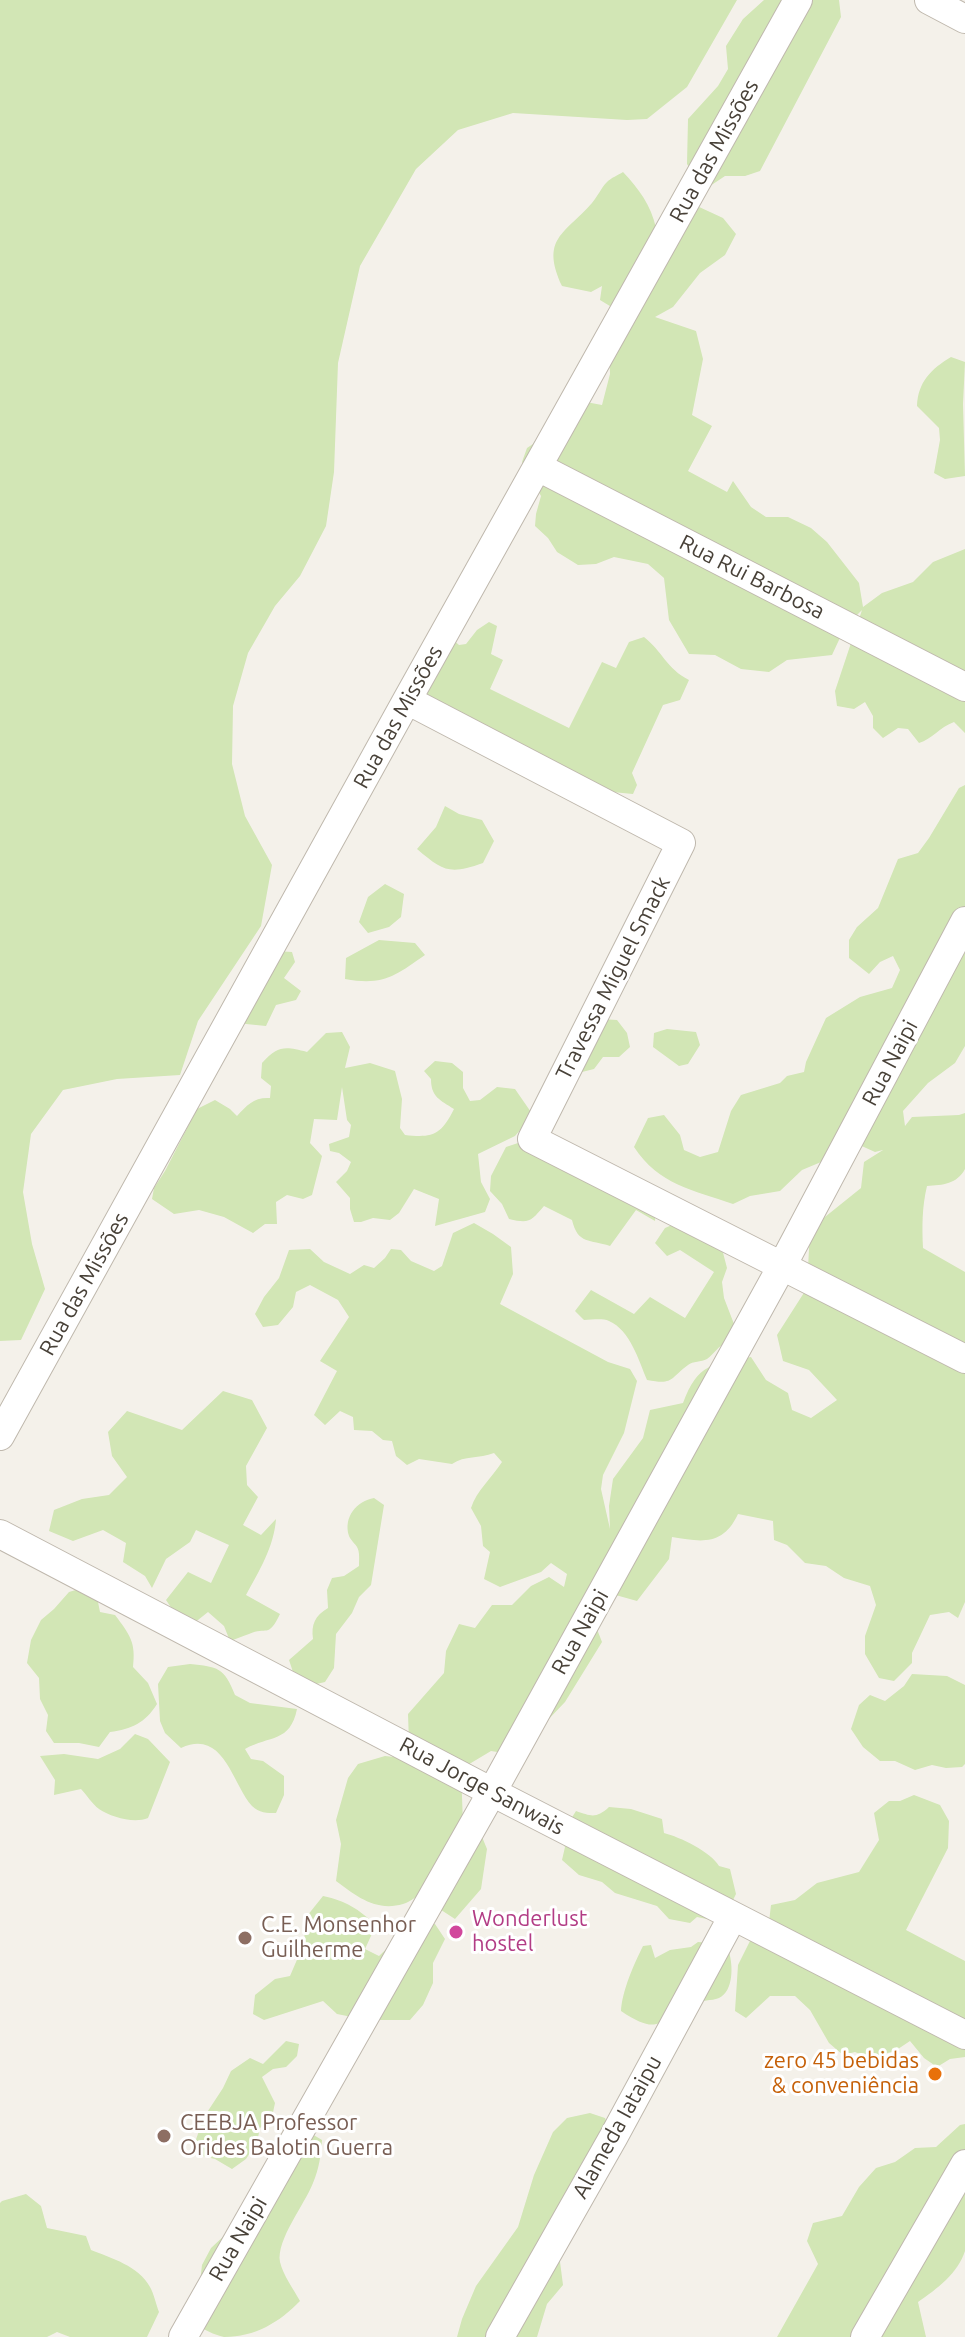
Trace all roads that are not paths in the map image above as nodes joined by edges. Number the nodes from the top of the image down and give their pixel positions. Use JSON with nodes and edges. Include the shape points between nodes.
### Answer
{"nodes":[{"id":1,"x":798,"y":0,"type":"edge"},
{"id":2,"x":929,"y":0,"type":"edge"},
{"id":3,"x":965,"y":19,"type":"edge"},
{"id":4,"x":538,"y":467,"type":"junction"},
{"id":5,"x":965,"y":687,"type":"edge"},
{"id":6,"x":407,"y":700,"type":"junction"},
{"id":7,"x":965,"y":921,"type":"edge"},
{"id":8,"x":782,"y":1266,"type":"junction"},
{"id":9,"x":965,"y":1359,"type":"edge"},
{"id":10,"x":0,"y":1436,"type":"edge"},
{"id":11,"x":0,"y":1534,"type":"edge"},
{"id":12,"x":492,"y":1792,"type":"junction"},
{"id":13,"x":733,"y":1916,"type":"junction"},
{"id":14,"x":965,"y":2035,"type":"edge"},
{"id":15,"x":965,"y":2164,"type":"edge"},
{"id":16,"x":183,"y":2337,"type":"edge"},
{"id":17,"x":500,"y":2337,"type":"edge"},
{"id":18,"x":865,"y":2337,"type":"edge"}],
"edges":[{"from":1,"to":4,"type":"street","name":"Rua das Missões"},
{"from":2,"to":3,"type":"street"},
{"from":4,"to":5,"type":"street","name":"Rua Rui Barbosa"},
{"from":4,"to":6,"type":"street","name":"Rua das Missões"},
{"from":6,"to":8,"type":"street","name":"Travessa Miguel Smack","via":[[681,843],[532,1139]]},
{"from":6,"to":10,"type":"street","name":"Rua das Missões"},
{"from":7,"to":8,"type":"street","name":"Rua Naipi"},
{"from":8,"to":9,"type":"street"},
{"from":8,"to":12,"type":"street","name":"Rua Naipi"},
{"from":11,"to":12,"type":"street","name":"Rua Jorge Sanwais"},
{"from":12,"to":13,"type":"street","name":"Rua Jorge Sanwais"},
{"from":12,"to":16,"type":"street","name":"Rua Naipi"},
{"from":13,"to":14,"type":"street","name":"Rua Jorge Sanwais"},
{"from":13,"to":17,"type":"street","name":"Alameda Iataipu"},
{"from":15,"to":18,"type":"street"}]}
